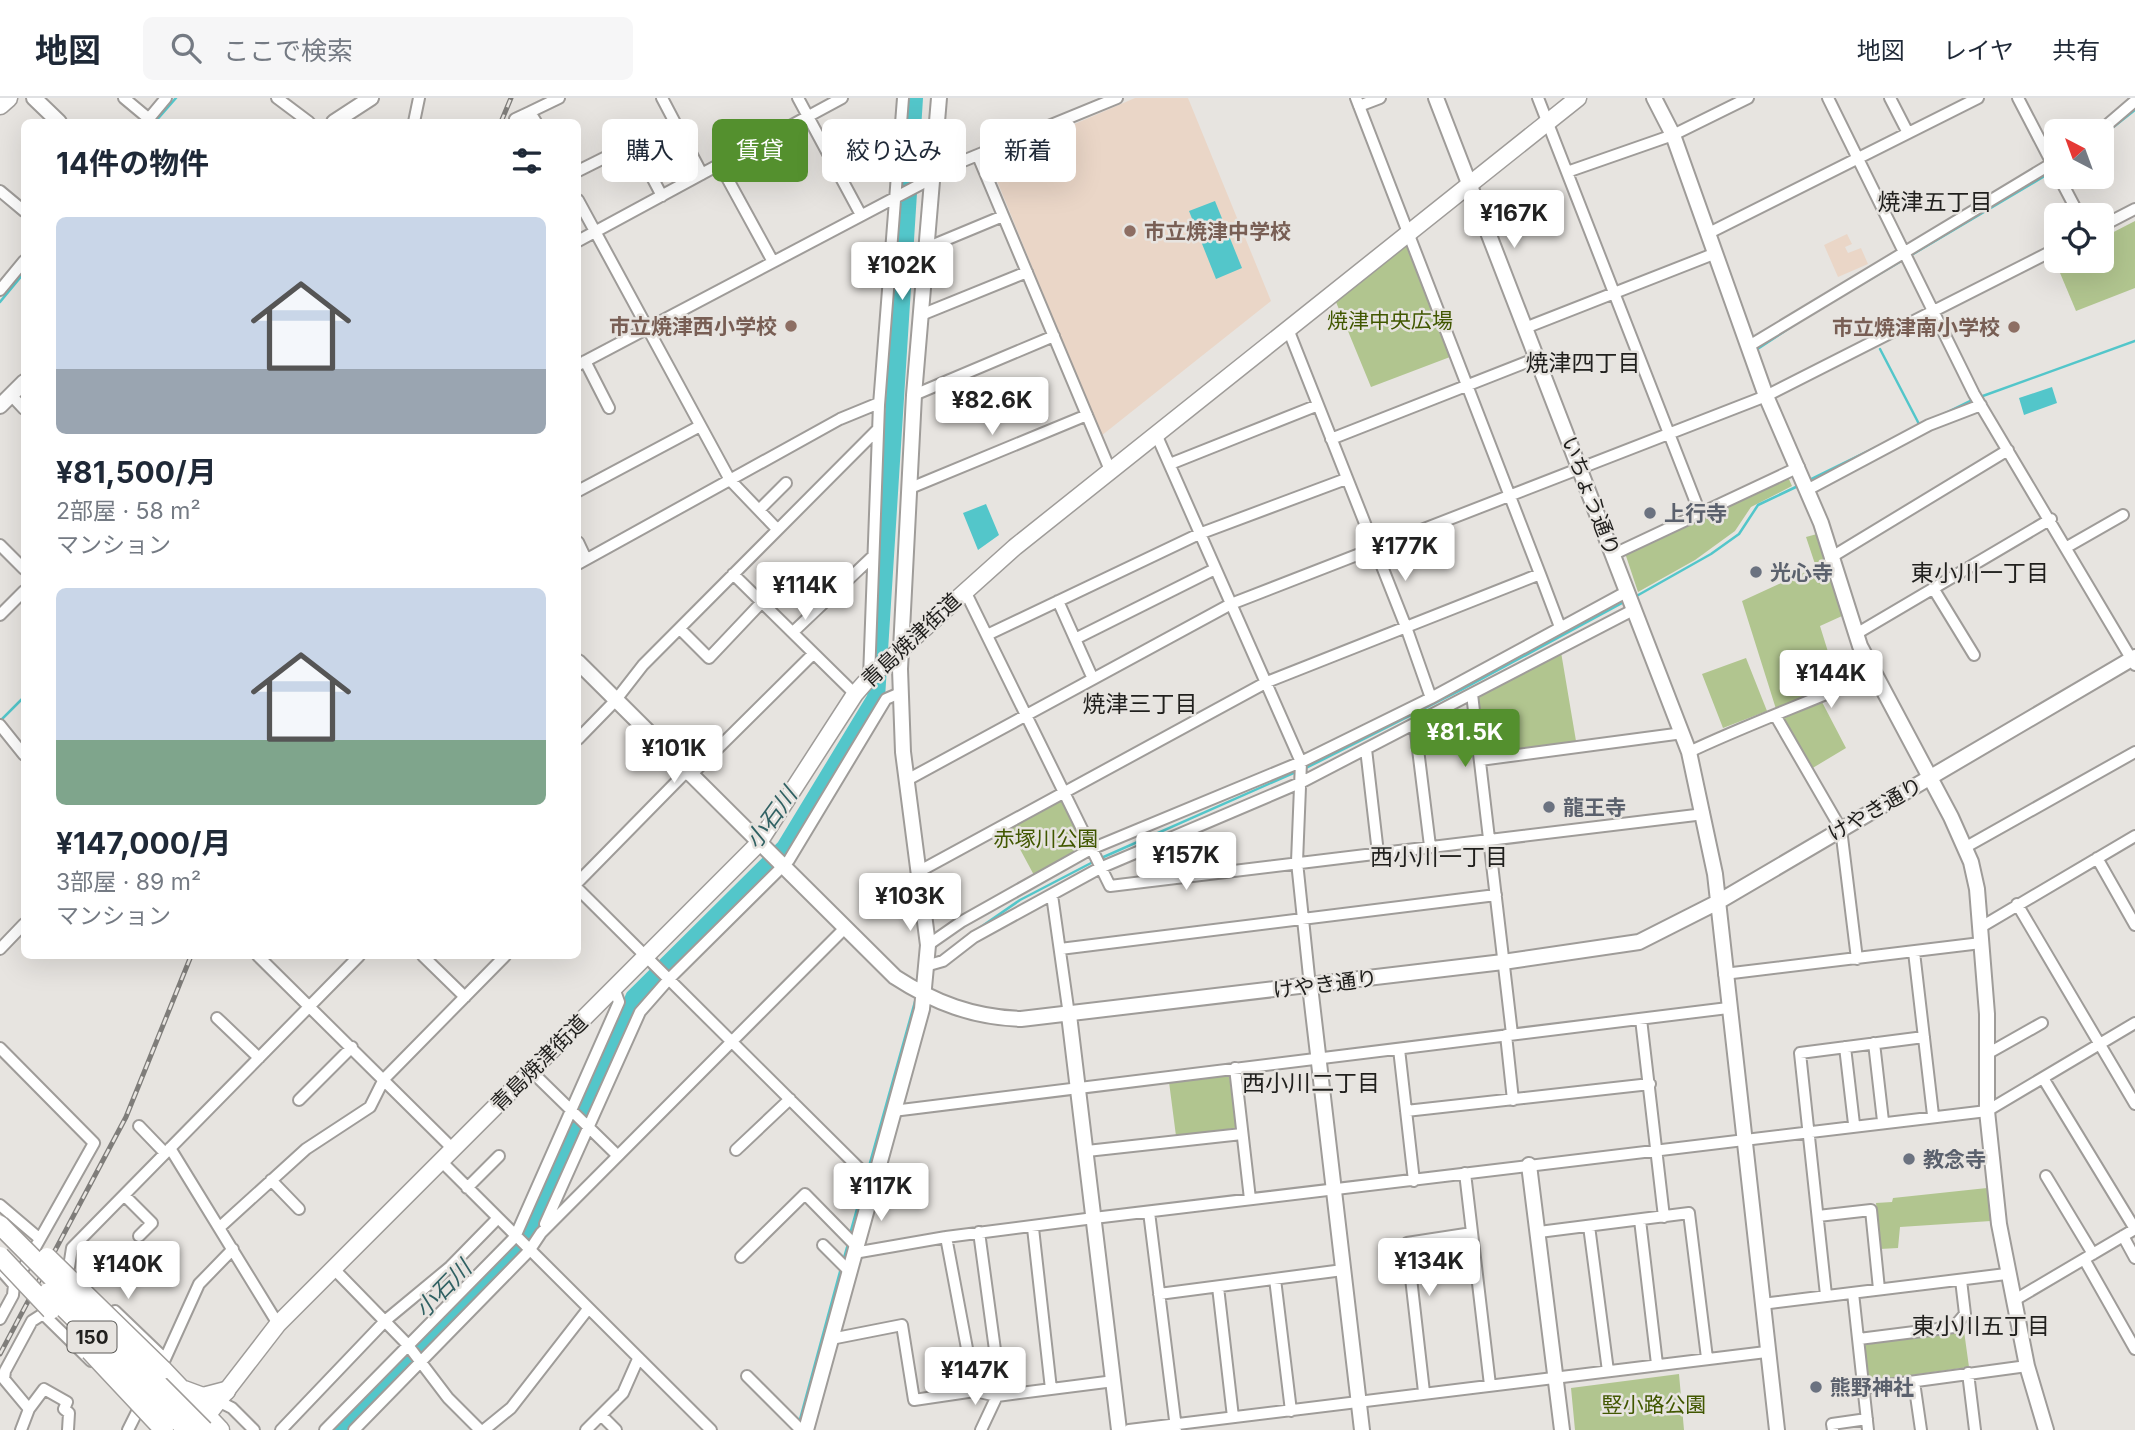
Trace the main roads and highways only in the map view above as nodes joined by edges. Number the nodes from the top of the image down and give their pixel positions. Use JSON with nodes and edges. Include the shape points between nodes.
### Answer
{"nodes":[{"id":1,"x":8,"y":98,"type":"edge"},
{"id":2,"x":1578,"y":98,"type":"edge"},
{"id":3,"x":0,"y":105,"type":"edge"},
{"id":4,"x":0,"y":1215,"type":"edge"},
{"id":5,"x":0,"y":1225,"type":"edge"},
{"id":6,"x":0,"y":1242,"type":"edge"},
{"id":7,"x":0,"y":1255,"type":"edge"},
{"id":8,"x":181,"y":1388,"type":"junction"},
{"id":9,"x":210,"y":1414,"type":"edge"},
{"id":10,"x":164,"y":1430,"type":"edge"},
{"id":11,"x":187,"y":1430,"type":"edge"},
{"id":12,"x":220,"y":1430,"type":"edge"}],
"edges":[{"from":1,"to":3,"type":"main road"},
{"from":2,"to":9,"type":"main road","name":"青島焼津街道","via":[[1110,470],[869,678],[763,848],[651,960],[614,988],[530,1070],[278,1324]]},
{"from":4,"to":8,"type":"main road","number":"150","bridge":true},
{"from":5,"to":9,"type":"main road","number":"150","bridge":true},
{"from":6,"to":11,"type":"main road","number":"150","bridge":true},
{"from":7,"to":10,"type":"main road","number":"150","bridge":true},
{"from":8,"to":9,"type":"main road","number":"150"},
{"from":8,"to":9,"type":"main road","via":[[203,1397]]},
{"from":9,"to":12,"type":"main road","number":"150"}]}
